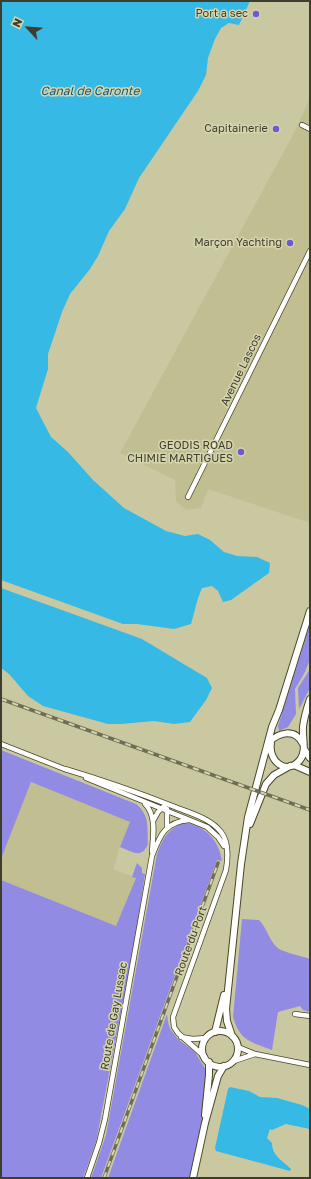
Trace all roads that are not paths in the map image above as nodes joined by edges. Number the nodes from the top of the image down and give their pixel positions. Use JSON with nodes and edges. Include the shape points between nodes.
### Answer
{"nodes":[{"id":1,"x":302,"y":124,"type":"dead end"},
{"id":2,"x":310,"y":129,"type":"edge"},
{"id":3,"x":310,"y":251,"type":"edge"},
{"id":4,"x":188,"y":497,"type":"dead end"},
{"id":5,"x":310,"y":611,"type":"edge"},
{"id":6,"x":310,"y":699,"type":"edge"},
{"id":7,"x":279,"y":710,"type":"junction"},
{"id":8,"x":272,"y":739,"type":"junction"},
{"id":9,"x":1,"y":744,"type":"edge"},
{"id":10,"x":267,"y":744,"type":"junction"},
{"id":11,"x":304,"y":748,"type":"junction"},
{"id":12,"x":310,"y":758,"type":"edge"},
{"id":13,"x":292,"y":766,"type":"junction"},
{"id":14,"x":65,"y":769,"type":"junction"},
{"id":15,"x":310,"y":772,"type":"edge"},
{"id":16,"x":144,"y":803,"type":"junction"},
{"id":17,"x":166,"y":804,"type":"junction"},
{"id":18,"x":161,"y":809,"type":"junction"},
{"id":19,"x":167,"y":812,"type":"junction"},
{"id":20,"x":189,"y":820,"type":"junction"},
{"id":21,"x":153,"y":823,"type":"junction"},
{"id":22,"x":167,"y":827,"type":"junction"},
{"id":23,"x":246,"y":836,"type":"junction"},
{"id":24,"x":227,"y":850,"type":"junction"},
{"id":25,"x":152,"y":856,"type":"junction"},
{"id":26,"x":230,"y":966,"type":"junction"},
{"id":27,"x":295,"y":1014,"type":"dead end"},
{"id":28,"x":310,"y":1016,"type":"edge"},
{"id":29,"x":215,"y":1032,"type":"junction"},
{"id":30,"x":181,"y":1036,"type":"junction"},
{"id":31,"x":232,"y":1036,"type":"junction"},
{"id":32,"x":206,"y":1038,"type":"junction"},
{"id":33,"x":238,"y":1047,"type":"junction"},
{"id":34,"x":255,"y":1054,"type":"junction"},
{"id":35,"x":207,"y":1060,"type":"junction"},
{"id":36,"x":234,"y":1061,"type":"junction"},
{"id":37,"x":310,"y":1065,"type":"edge"},
{"id":38,"x":224,"y":1066,"type":"junction"},
{"id":39,"x":205,"y":1123,"type":"junction"},
{"id":40,"x":87,"y":1178,"type":"edge"},
{"id":41,"x":194,"y":1178,"type":"edge"}],
"edges":[{"from":1,"to":2,"type":"street"},
{"from":3,"to":4,"type":"street","name":"Avenue Lascos"},
{"from":5,"to":7,"type":"street"},
{"from":6,"to":11,"type":"street","via":[[303,725]]},
{"from":7,"to":8,"type":"street"},
{"from":7,"to":10,"type":"street"},
{"from":8,"to":10,"type":"street"},
{"from":8,"to":11,"type":"street","via":[[289,733],[300,739]]},
{"from":8,"to":13,"type":"street","via":[[270,750],[274,760],[281,765]]},
{"from":9,"to":14,"type":"street","name":"Route du Port"},
{"from":10,"to":23,"type":"street","via":[[253,796]]},
{"from":11,"to":12,"type":"street"},
{"from":11,"to":13,"type":"street","via":[[299,761]]},
{"from":13,"to":15,"type":"street"},
{"from":13,"to":23,"type":"street","via":[[274,775],[266,784]]},
{"from":14,"to":16,"type":"street","name":"Route du Port"},
{"from":14,"to":17,"type":"street","name":"Route du Port"},
{"from":16,"to":18,"type":"street","name":"Route du Port"},
{"from":16,"to":21,"type":"street","name":"Route de Gay Lussac","via":[[151,812]]},
{"from":17,"to":18,"type":"street","name":"Route de Gay Lussac"},
{"from":17,"to":19,"type":"street"},
{"from":17,"to":24,"type":"street","name":"Route du Port","via":[[215,826],[224,837]]},
{"from":18,"to":19,"type":"street","name":"Route du Port"},
{"from":18,"to":21,"type":"street","name":"Route de Gay Lussac"},
{"from":19,"to":20,"type":"street","name":"Route du Port"},
{"from":19,"to":22,"type":"street"},
{"from":20,"to":22,"type":"street","via":[[176,822]]},
{"from":20,"to":24,"type":"street","name":"Route du Port","via":[[207,827]]},
{"from":21,"to":25,"type":"street","name":"Route de Gay Lussac"},
{"from":22,"to":25,"type":"street","name":"Route de Gay Lussac"},
{"from":23,"to":26,"type":"street"},
{"from":24,"to":30,"type":"street","name":"Route du Port","via":[[226,870],[173,1017],[174,1028]]},
{"from":25,"to":40,"type":"street","name":"Route de Gay Lussac","via":[[105,1119]]},
{"from":26,"to":29,"type":"street"},
{"from":26,"to":31,"type":"street","via":[[226,1009]]},
{"from":27,"to":28,"type":"street"},
{"from":29,"to":31,"type":"street","via":[[227,1032]]},
{"from":29,"to":32,"type":"street"},
{"from":30,"to":32,"type":"street","via":[[193,1039]]},
{"from":30,"to":35,"type":"street","name":"Route du Port"},
{"from":31,"to":33,"type":"street"},
{"from":32,"to":35,"type":"street","via":[[203,1047]]},
{"from":33,"to":34,"type":"street"},
{"from":33,"to":36,"type":"street"},
{"from":34,"to":36,"type":"street"},
{"from":34,"to":37,"type":"street"},
{"from":35,"to":38,"type":"street","via":[[213,1065]]},
{"from":35,"to":39,"type":"street","via":[[209,1075]]},
{"from":36,"to":38,"type":"street"},
{"from":38,"to":39,"type":"street","via":[[218,1076]]},
{"from":39,"to":41,"type":"street"}]}
